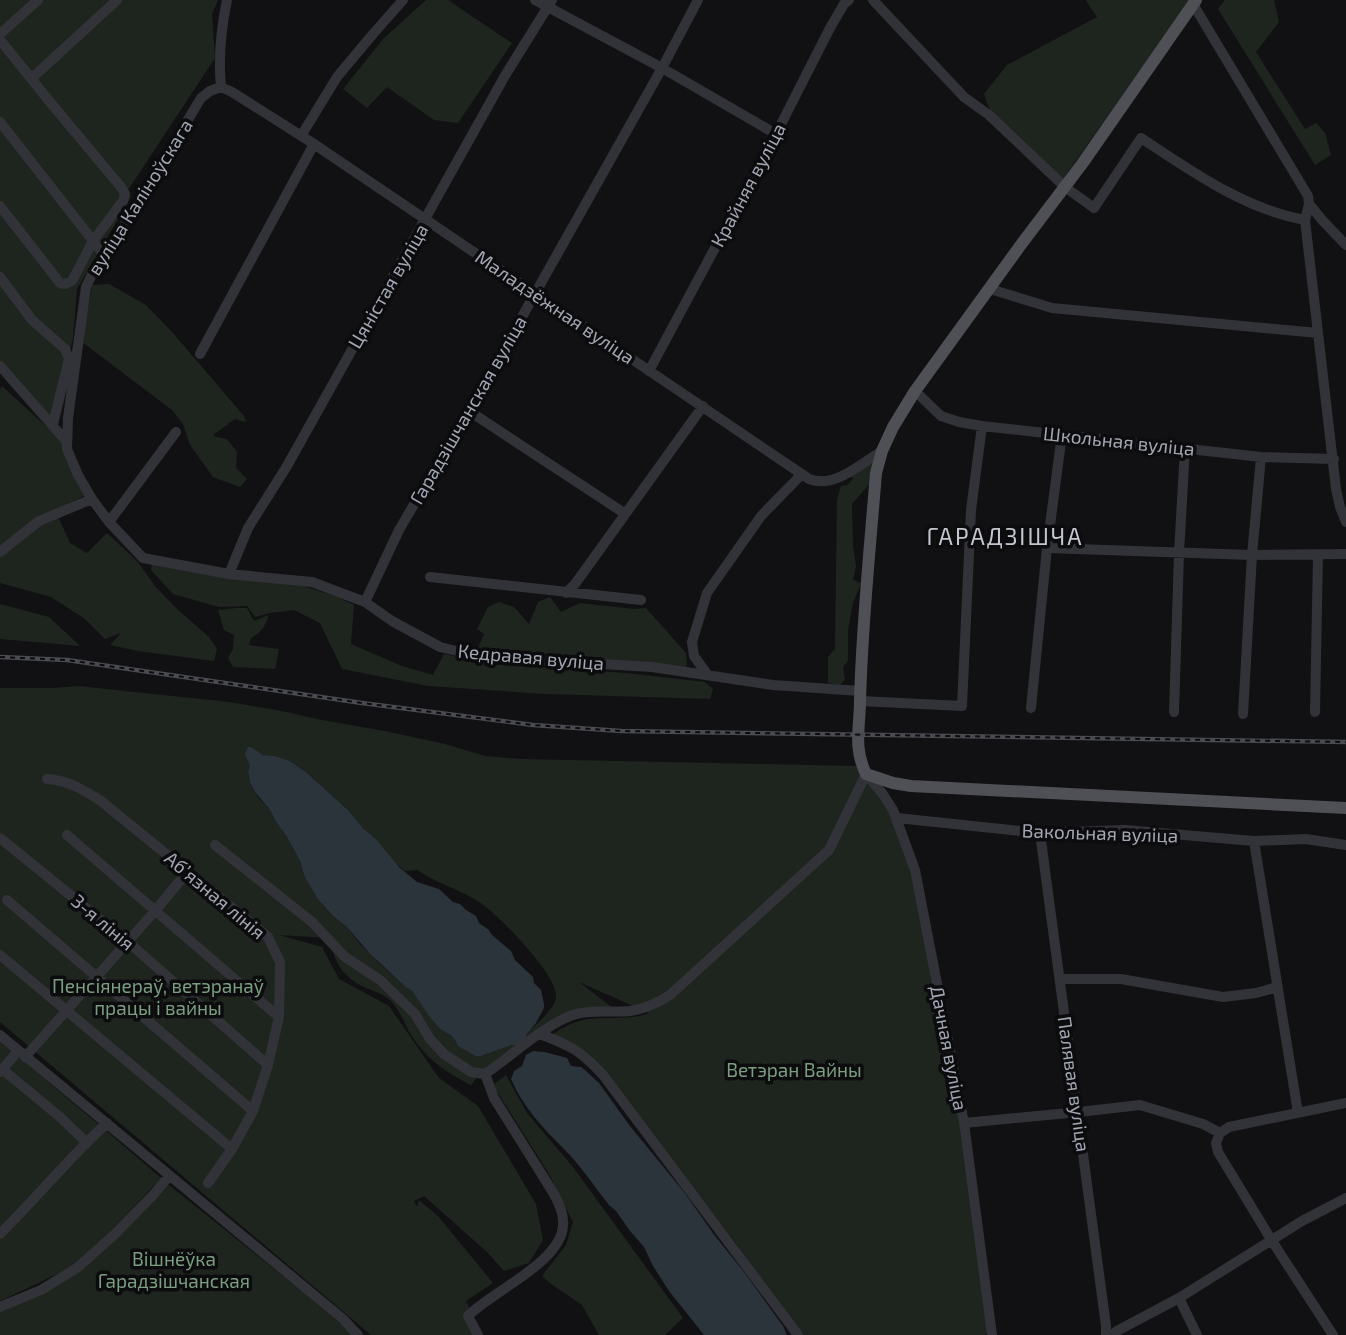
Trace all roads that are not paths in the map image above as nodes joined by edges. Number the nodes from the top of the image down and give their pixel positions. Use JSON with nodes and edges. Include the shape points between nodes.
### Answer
{"nodes":[{"id":1,"x":38,"y":0,"type":"edge"},
{"id":2,"x":117,"y":0,"type":"edge"},
{"id":3,"x":227,"y":0,"type":"edge"},
{"id":4,"x":403,"y":0,"type":"edge"},
{"id":5,"x":535,"y":0,"type":"edge"},
{"id":6,"x":698,"y":0,"type":"edge"},
{"id":7,"x":849,"y":0,"type":"edge"},
{"id":8,"x":873,"y":0,"type":"edge"},
{"id":9,"x":1195,"y":2,"type":"edge"},
{"id":10,"x":550,"y":4,"type":"edge"},
{"id":11,"x":0,"y":34,"type":"edge"},
{"id":12,"x":0,"y":40,"type":"edge"},
{"id":13,"x":662,"y":68,"type":"junction"},
{"id":14,"x":32,"y":78,"type":"junction"},
{"id":15,"x":221,"y":87,"type":"junction"},
{"id":16,"x":0,"y":122,"type":"edge"},
{"id":17,"x":776,"y":134,"type":"junction"},
{"id":18,"x":301,"y":136,"type":"junction"},
{"id":19,"x":314,"y":144,"type":"junction"},
{"id":20,"x":1065,"y":187,"type":"junction"},
{"id":21,"x":1310,"y":204,"type":"junction"},
{"id":22,"x":0,"y":206,"type":"edge"},
{"id":23,"x":425,"y":220,"type":"junction"},
{"id":24,"x":1306,"y":220,"type":"junction"},
{"id":25,"x":93,"y":241,"type":"junction"},
{"id":26,"x":1346,"y":245,"type":"edge"},
{"id":27,"x":105,"y":256,"type":"junction"},
{"id":28,"x":0,"y":277,"type":"edge"},
{"id":29,"x":990,"y":289,"type":"junction"},
{"id":30,"x":534,"y":293,"type":"junction"},
{"id":31,"x":1318,"y":333,"type":"junction"},
{"id":32,"x":200,"y":354,"type":"dead end"},
{"id":33,"x":0,"y":366,"type":"edge"},
{"id":34,"x":649,"y":371,"type":"junction"},
{"id":35,"x":915,"y":390,"type":"junction"},
{"id":36,"x":703,"y":405,"type":"junction"},
{"id":37,"x":468,"y":411,"type":"junction"},
{"id":38,"x":53,"y":424,"type":"junction"},
{"id":39,"x":982,"y":426,"type":"junction"},
{"id":40,"x":176,"y":432,"type":"dead end"},
{"id":41,"x":1062,"y":435,"type":"junction"},
{"id":42,"x":67,"y":442,"type":"junction"},
{"id":43,"x":1185,"y":448,"type":"junction"},
{"id":44,"x":881,"y":451,"type":"junction"},
{"id":45,"x":1261,"y":457,"type":"junction"},
{"id":46,"x":1334,"y":459,"type":"junction"},
{"id":47,"x":802,"y":474,"type":"junction"},
{"id":48,"x":92,"y":499,"type":"junction"},
{"id":49,"x":624,"y":513,"type":"junction"},
{"id":50,"x":109,"y":522,"type":"junction"},
{"id":51,"x":1346,"y":522,"type":"edge"},
{"id":52,"x":1047,"y":548,"type":"junction"},
{"id":53,"x":0,"y":552,"type":"edge"},
{"id":54,"x":1179,"y":553,"type":"junction"},
{"id":55,"x":1346,"y":554,"type":"edge"},
{"id":56,"x":1252,"y":555,"type":"junction"},
{"id":57,"x":1318,"y":555,"type":"junction"},
{"id":58,"x":229,"y":574,"type":"junction"},
{"id":59,"x":430,"y":577,"type":"dead end"},
{"id":60,"x":566,"y":593,"type":"junction"},
{"id":61,"x":641,"y":600,"type":"dead end"},
{"id":62,"x":365,"y":602,"type":"junction"},
{"id":63,"x":706,"y":674,"type":"junction"},
{"id":64,"x":860,"y":696,"type":"junction"},
{"id":65,"x":1031,"y":708,"type":"dead end"},
{"id":66,"x":1174,"y":712,"type":"dead end"},
{"id":67,"x":1315,"y":712,"type":"dead end"},
{"id":68,"x":1243,"y":714,"type":"dead end"},
{"id":69,"x":866,"y":774,"type":"junction"},
{"id":70,"x":47,"y":779,"type":"dead end"},
{"id":71,"x":1346,"y":807,"type":"edge"},
{"id":72,"x":897,"y":818,"type":"junction"},
{"id":73,"x":1040,"y":833,"type":"junction"},
{"id":74,"x":68,"y":835,"type":"dead end"},
{"id":75,"x":0,"y":838,"type":"edge"},
{"id":76,"x":1254,"y":841,"type":"junction"},
{"id":77,"x":215,"y":845,"type":"dead end"},
{"id":78,"x":1346,"y":845,"type":"edge"},
{"id":79,"x":188,"y":871,"type":"junction"},
{"id":80,"x":7,"y":900,"type":"dead end"},
{"id":81,"x":155,"y":911,"type":"junction"},
{"id":82,"x":128,"y":942,"type":"junction"},
{"id":83,"x":0,"y":955,"type":"edge"},
{"id":84,"x":96,"y":977,"type":"junction"},
{"id":85,"x":1060,"y":979,"type":"junction"},
{"id":86,"x":1277,"y":987,"type":"junction"},
{"id":87,"x":67,"y":1011,"type":"junction"},
{"id":88,"x":279,"y":1017,"type":"junction"},
{"id":89,"x":540,"y":1034,"type":"junction"},
{"id":90,"x":0,"y":1035,"type":"edge"},
{"id":91,"x":22,"y":1054,"type":"junction"},
{"id":92,"x":268,"y":1065,"type":"junction"},
{"id":93,"x":1,"y":1070,"type":"edge"},
{"id":94,"x":485,"y":1074,"type":"junction"},
{"id":95,"x":1346,"y":1103,"type":"edge"},
{"id":96,"x":253,"y":1111,"type":"junction"},
{"id":97,"x":1079,"y":1112,"type":"junction"},
{"id":98,"x":1298,"y":1113,"type":"junction"},
{"id":99,"x":107,"y":1123,"type":"junction"},
{"id":100,"x":964,"y":1123,"type":"junction"},
{"id":101,"x":1220,"y":1133,"type":"junction"},
{"id":102,"x":86,"y":1142,"type":"junction"},
{"id":103,"x":232,"y":1150,"type":"junction"},
{"id":104,"x":169,"y":1176,"type":"junction"},
{"id":105,"x":208,"y":1183,"type":"dead end"},
{"id":106,"x":1346,"y":1198,"type":"edge"},
{"id":107,"x":0,"y":1234,"type":"edge"},
{"id":108,"x":1272,"y":1241,"type":"junction"},
{"id":109,"x":1179,"y":1298,"type":"junction"},
{"id":110,"x":0,"y":1307,"type":"edge"},
{"id":111,"x":358,"y":1335,"type":"edge"},
{"id":112,"x":478,"y":1335,"type":"edge"},
{"id":113,"x":799,"y":1335,"type":"edge"},
{"id":114,"x":992,"y":1335,"type":"edge"},
{"id":115,"x":1106,"y":1335,"type":"edge"},
{"id":116,"x":1112,"y":1335,"type":"edge"},
{"id":117,"x":1197,"y":1335,"type":"edge"},
{"id":118,"x":1333,"y":1335,"type":"edge"}],
"edges":[{"from":1,"to":11,"type":"street"},
{"from":2,"to":14,"type":"street"},
{"from":3,"to":15,"type":"street","via":[[218,63]]},
{"from":4,"to":18,"type":"street","via":[[337,77]]},
{"from":5,"to":10,"type":"street"},
{"from":6,"to":13,"type":"street","name":"Гарадзішчанская вуліца"},
{"from":7,"to":17,"type":"street","name":"Крайняя вуліца"},
{"from":8,"to":20,"type":"street","via":[[964,97]]},
{"from":9,"to":20,"type":"main road"},
{"from":9,"to":21,"type":"street"},
{"from":10,"to":13,"type":"street"},
{"from":10,"to":23,"type":"street","name":"Цяністая вуліца"},
{"from":12,"to":14,"type":"street"},
{"from":13,"to":17,"type":"street"},
{"from":13,"to":30,"type":"street","name":"Гарадзішчанская вуліца"},
{"from":14,"to":25,"type":"street","via":[[125,194]]},
{"from":15,"to":18,"type":"street","name":"Маладзёжная вуліца"},
{"from":15,"to":27,"type":"street","name":"вуліца Каліноўскага","via":[[201,98]]},
{"from":16,"to":25,"type":"street"},
{"from":17,"to":34,"type":"street","name":"Крайняя вуліца"},
{"from":18,"to":19,"type":"street","name":"Маладзёжная вуліца"},
{"from":19,"to":23,"type":"street","name":"Маладзёжная вуліца"},
{"from":19,"to":32,"type":"street"},
{"from":20,"to":24,"type":"street","via":[[1094,208],[1141,138],[1209,182],[1271,212]]},
{"from":20,"to":29,"type":"main road"},
{"from":21,"to":24,"type":"street"},
{"from":21,"to":26,"type":"street"},
{"from":22,"to":25,"type":"street","via":[[60,283],[72,281]]},
{"from":23,"to":30,"type":"street","name":"Маладзёжная вуліца"},
{"from":23,"to":58,"type":"street","name":"Цяністая вуліца","via":[[248,528]]},
{"from":24,"to":31,"type":"street"},
{"from":25,"to":27,"type":"street"},
{"from":27,"to":42,"type":"street","name":"вуліца Каліноўскага","via":[[86,286]]},
{"from":28,"to":38,"type":"street","via":[[69,359]]},
{"from":29,"to":31,"type":"street","via":[[1052,308]]},
{"from":29,"to":35,"type":"main road"},
{"from":30,"to":34,"type":"street","name":"Маладзёжная вуліца"},
{"from":30,"to":37,"type":"street","name":"Гарадзішчанская вуліца"},
{"from":31,"to":46,"type":"street"},
{"from":33,"to":38,"type":"street"},
{"from":34,"to":36,"type":"street","name":"Маладзёжная вуліца"},
{"from":35,"to":39,"type":"street","name":"Школьная вуліца","via":[[942,416]]},
{"from":35,"to":44,"type":"main road"},
{"from":36,"to":47,"type":"street","name":"Маладзёжная вуліца"},
{"from":36,"to":49,"type":"street"},
{"from":37,"to":49,"type":"street"},
{"from":37,"to":62,"type":"street","name":"Гарадзішчанская вуліца","via":[[399,530]]},
{"from":38,"to":42,"type":"street"},
{"from":39,"to":41,"type":"street","name":"Школьная вуліца"},
{"from":39,"to":64,"type":"street","name":"Кедравая вуліца","via":[[971,510],[962,706]]},
{"from":40,"to":50,"type":"street"},
{"from":41,"to":43,"type":"street","name":"Школьная вуліца"},
{"from":41,"to":52,"type":"street"},
{"from":42,"to":48,"type":"street","name":"вуліца Каліноўскага","via":[[72,463]]},
{"from":43,"to":45,"type":"street","name":"Школьная вуліца"},
{"from":43,"to":54,"type":"street"},
{"from":44,"to":47,"type":"street","name":"Маладзёжная вуліца","via":[[828,482]]},
{"from":44,"to":64,"type":"main road"},
{"from":45,"to":46,"type":"street","name":"Школьная вуліца"},
{"from":45,"to":56,"type":"street"},
{"from":46,"to":51,"type":"street","via":[[1336,489]]},
{"from":47,"to":63,"type":"street","via":[[761,516],[707,593],[692,642],[694,656]]},
{"from":48,"to":50,"type":"street","name":"вуліца Каліноўскага"},
{"from":48,"to":53,"type":"street","via":[[39,521]]},
{"from":49,"to":60,"type":"street"},
{"from":50,"to":58,"type":"street","name":"Кедравая вуліца","via":[[143,558]]},
{"from":52,"to":54,"type":"street"},
{"from":52,"to":65,"type":"street"},
{"from":54,"to":56,"type":"street"},
{"from":54,"to":66,"type":"street"},
{"from":55,"to":57,"type":"street"},
{"from":56,"to":57,"type":"street"},
{"from":56,"to":68,"type":"street"},
{"from":57,"to":67,"type":"street"},
{"from":58,"to":62,"type":"street","name":"Кедравая вуліца","via":[[312,582]]},
{"from":59,"to":60,"type":"street"},
{"from":60,"to":61,"type":"street"},
{"from":62,"to":63,"type":"street","name":"Кедравая вуліца","via":[[440,647],[465,653]]},
{"from":63,"to":64,"type":"street","name":"Кедравая вуліца"},
{"from":64,"to":69,"type":"main road","via":[[858,754]]},
{"from":69,"to":71,"type":"main road","via":[[911,786]]},
{"from":69,"to":72,"type":"street","name":"Дачная вуліца"},
{"from":69,"to":89,"type":"street","via":[[829,850],[670,995],[634,1011],[576,1014]]},
{"from":70,"to":79,"type":"street","name":"Абʼязная лінія","via":[[77,786],[101,801]]},
{"from":72,"to":73,"type":"street","name":"Вакольная вуліца"},
{"from":72,"to":100,"type":"street","name":"Дачная вуліца","via":[[915,870]]},
{"from":73,"to":76,"type":"street","name":"Вакольная вуліца","via":[[1125,830]]},
{"from":73,"to":85,"type":"street","name":"Палявая вуліца"},
{"from":74,"to":81,"type":"street"},
{"from":75,"to":82,"type":"street","name":"3-я лінія"},
{"from":76,"to":78,"type":"street","name":"Вакольная вуліца","via":[[1306,839]]},
{"from":76,"to":86,"type":"street"},
{"from":77,"to":94,"type":"street","via":[[312,922],[345,957],[380,980],[415,1014],[444,1054],[471,1072]]},
{"from":79,"to":81,"type":"street"},
{"from":79,"to":88,"type":"street","name":"Абʼязная лінія","via":[[268,937],[280,962]]},
{"from":80,"to":84,"type":"street"},
{"from":81,"to":82,"type":"street"},
{"from":81,"to":88,"type":"street"},
{"from":82,"to":84,"type":"street"},
{"from":82,"to":92,"type":"street","name":"3-я лінія"},
{"from":83,"to":87,"type":"street"},
{"from":84,"to":87,"type":"street"},
{"from":84,"to":96,"type":"street"},
{"from":85,"to":86,"type":"street","via":[[1121,978],[1223,998]]},
{"from":85,"to":97,"type":"street","name":"Палявая вуліца"},
{"from":86,"to":98,"type":"street"},
{"from":87,"to":91,"type":"street"},
{"from":87,"to":103,"type":"street"},
{"from":88,"to":92,"type":"street","name":"Абʼязная лінія"},
{"from":89,"to":94,"type":"street"},
{"from":89,"to":113,"type":"street","via":[[581,1053],[603,1075]]},
{"from":90,"to":91,"type":"street"},
{"from":91,"to":93,"type":"street"},
{"from":91,"to":99,"type":"street"},
{"from":92,"to":96,"type":"street","name":"Абʼязная лінія"},
{"from":93,"to":102,"type":"street"},
{"from":94,"to":112,"type":"street","via":[[494,1098],[554,1194],[564,1224],[548,1255],[468,1317]]},
{"from":95,"to":98,"type":"street"},
{"from":96,"to":103,"type":"street","name":"Абʼязная лінія"},
{"from":97,"to":100,"type":"street"},
{"from":97,"to":101,"type":"street","via":[[1140,1105]]},
{"from":97,"to":115,"type":"street","name":"Палявая вуліца"},
{"from":98,"to":101,"type":"street","via":[[1229,1127]]},
{"from":99,"to":102,"type":"street"},
{"from":99,"to":104,"type":"street"},
{"from":100,"to":114,"type":"street","name":"Дачная вуліца"},
{"from":101,"to":108,"type":"street","via":[[1219,1152]]},
{"from":102,"to":107,"type":"street"},
{"from":103,"to":105,"type":"street","name":"Абʼязная лінія"},
{"from":104,"to":110,"type":"street","via":[[77,1268]]},
{"from":104,"to":111,"type":"street"},
{"from":106,"to":108,"type":"street"},
{"from":108,"to":109,"type":"street"},
{"from":108,"to":118,"type":"street"},
{"from":109,"to":116,"type":"street"},
{"from":109,"to":117,"type":"street"}]}
